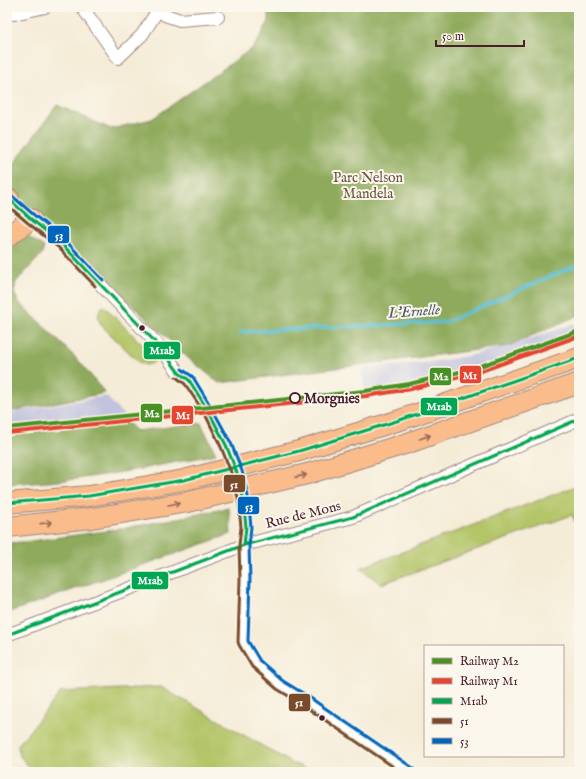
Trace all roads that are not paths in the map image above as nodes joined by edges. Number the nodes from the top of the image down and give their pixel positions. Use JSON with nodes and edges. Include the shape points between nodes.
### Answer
{"nodes":[{"id":1,"x":45,"y":7,"type":"edge"},
{"id":2,"x":82,"y":7,"type":"edge"},
{"id":3,"x":160,"y":7,"type":"edge"},
{"id":4,"x":14,"y":14,"type":"dead end"},
{"id":5,"x":218,"y":17,"type":"dead end"},
{"id":6,"x":8,"y":199,"type":"edge"},
{"id":7,"x":31,"y":219,"type":"junction"},
{"id":8,"x":7,"y":238,"type":"edge"},
{"id":9,"x":579,"y":358,"type":"edge"},
{"id":10,"x":579,"y":383,"type":"edge"},
{"id":11,"x":579,"y":419,"type":"edge"},
{"id":12,"x":7,"y":504,"type":"edge"},
{"id":13,"x":7,"y":527,"type":"edge"},
{"id":14,"x":244,"y":545,"type":"junction"},
{"id":15,"x":7,"y":635,"type":"edge"},
{"id":16,"x":410,"y":772,"type":"edge"}],
"edges":[{"from":1,"to":4,"type":"street"},
{"from":2,"to":3,"type":"street","via":[[118,58],[142,35]]},
{"from":3,"to":5,"type":"street","via":[[165,15],[180,20]]},
{"from":6,"to":7,"type":"street"},
{"from":7,"to":8,"type":"highway"},
{"from":7,"to":14,"type":"street","bridge":true,"via":[[61,243],[160,346],[179,373],[189,380],[209,412],[237,472],[246,527]]},
{"from":9,"to":12,"type":"highway","via":[[299,452],[184,480],[89,496]]},
{"from":13,"to":10,"type":"highway","one_way":true,"via":[[92,518],[180,503],[307,474],[408,443]]},
{"from":11,"to":14,"type":"street","name":"Rue de Mons","via":[[353,517]]},
{"from":14,"to":15,"type":"street","name":"Rue de Mons"},
{"from":14,"to":16,"type":"street","via":[[243,642],[256,664],[280,685]]}]}
